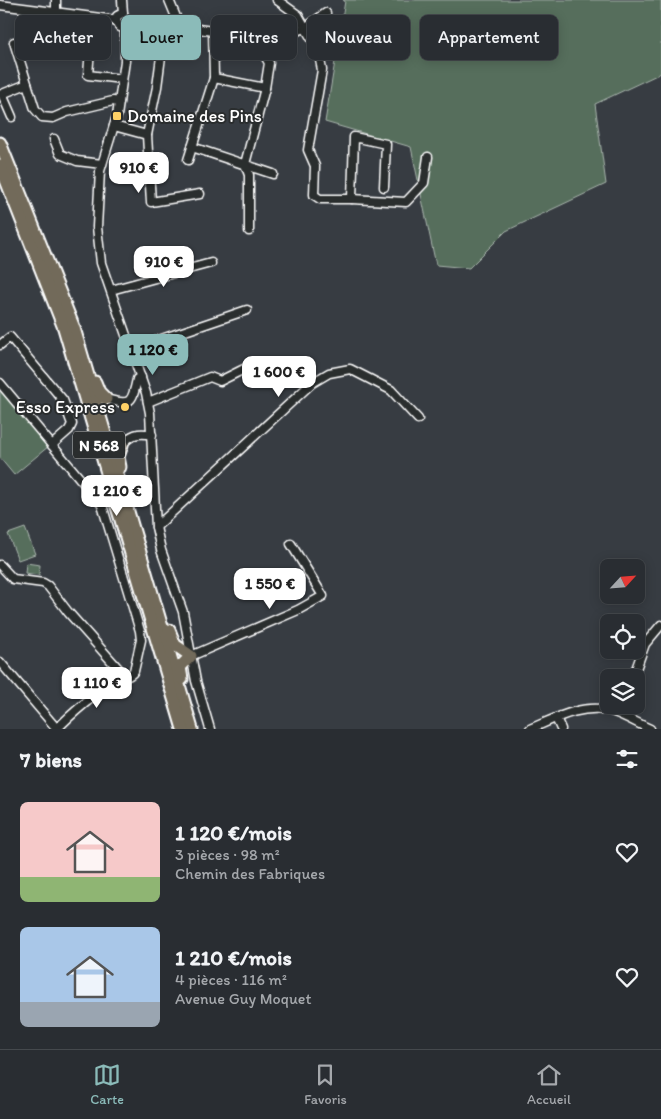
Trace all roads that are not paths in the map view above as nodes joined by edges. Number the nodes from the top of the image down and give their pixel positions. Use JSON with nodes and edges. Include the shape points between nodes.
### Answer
{"nodes":[{"id":1,"x":56,"y":0,"type":"edge"},
{"id":2,"x":122,"y":0,"type":"edge"},
{"id":3,"x":169,"y":0,"type":"edge"},
{"id":4,"x":277,"y":0,"type":"edge"},
{"id":5,"x":0,"y":5,"type":"edge"},
{"id":6,"x":56,"y":11,"type":"junction"},
{"id":7,"x":123,"y":13,"type":"junction"},
{"id":8,"x":326,"y":13,"type":"dead end"},
{"id":9,"x":128,"y":15,"type":"edge"},
{"id":10,"x":175,"y":15,"type":"edge"},
{"id":11,"x":116,"y":20,"type":"junction"},
{"id":12,"x":121,"y":27,"type":"edge"},
{"id":13,"x":305,"y":28,"type":"junction"},
{"id":14,"x":297,"y":31,"type":"edge"},
{"id":15,"x":14,"y":42,"type":"dead end"},
{"id":16,"x":89,"y":60,"type":"edge"},
{"id":17,"x":125,"y":60,"type":"edge"},
{"id":18,"x":161,"y":60,"type":"edge"},
{"id":19,"x":214,"y":60,"type":"edge"},
{"id":20,"x":267,"y":60,"type":"edge"},
{"id":21,"x":214,"y":78,"type":"junction"},
{"id":22,"x":122,"y":79,"type":"junction"},
{"id":23,"x":27,"y":84,"type":"junction"},
{"id":24,"x":265,"y":88,"type":"junction"},
{"id":25,"x":118,"y":102,"type":"junction"},
{"id":26,"x":12,"y":118,"type":"dead end"},
{"id":27,"x":114,"y":126,"type":"junction"},
{"id":28,"x":147,"y":135,"type":"junction"},
{"id":29,"x":54,"y":139,"type":"dead end"},
{"id":30,"x":0,"y":144,"type":"edge"},
{"id":31,"x":192,"y":147,"type":"junction"},
{"id":32,"x":428,"y":157,"type":"dead end"},
{"id":33,"x":188,"y":160,"type":"dead end"},
{"id":34,"x":102,"y":164,"type":"junction"},
{"id":35,"x":245,"y":164,"type":"junction"},
{"id":36,"x":0,"y":165,"type":"edge"},
{"id":37,"x":273,"y":174,"type":"dead end"},
{"id":38,"x":384,"y":187,"type":"dead end"},
{"id":39,"x":200,"y":194,"type":"dead end"},
{"id":40,"x":352,"y":199,"type":"junction"},
{"id":41,"x":249,"y":232,"type":"dead end"},
{"id":42,"x":211,"y":263,"type":"dead end"},
{"id":43,"x":111,"y":290,"type":"junction"},
{"id":44,"x":248,"y":310,"type":"dead end"},
{"id":45,"x":74,"y":328,"type":"junction"},
{"id":46,"x":0,"y":345,"type":"edge"},
{"id":47,"x":132,"y":349,"type":"junction"},
{"id":48,"x":250,"y":366,"type":"dead end"},
{"id":49,"x":141,"y":376,"type":"junction"},
{"id":50,"x":0,"y":382,"type":"edge"},
{"id":51,"x":106,"y":399,"type":"joint"},
{"id":52,"x":148,"y":402,"type":"junction"},
{"id":53,"x":418,"y":418,"type":"dead end"},
{"id":54,"x":152,"y":435,"type":"junction"},
{"id":55,"x":52,"y":445,"type":"junction"},
{"id":56,"x":122,"y":445,"type":"joint"},
{"id":57,"x":130,"y":520,"type":"junction"},
{"id":58,"x":156,"y":527,"type":"junction"},
{"id":59,"x":134,"y":534,"type":"junction"},
{"id":60,"x":291,"y":544,"type":"dead end"},
{"id":61,"x":0,"y":565,"type":"edge"},
{"id":62,"x":661,"y":625,"type":"edge"},
{"id":63,"x":192,"y":656,"type":"junction"},
{"id":64,"x":0,"y":662,"type":"edge"},
{"id":65,"x":636,"y":669,"type":"edge"},
{"id":66,"x":125,"y":676,"type":"junction"},
{"id":67,"x":600,"y":710,"type":"edge"},
{"id":68,"x":614,"y":714,"type":"edge"},
{"id":69,"x":556,"y":718,"type":"junction"},
{"id":70,"x":57,"y":729,"type":"edge"},
{"id":71,"x":183,"y":729,"type":"edge"},
{"id":72,"x":193,"y":729,"type":"edge"},
{"id":73,"x":210,"y":729,"type":"edge"},
{"id":74,"x":530,"y":729,"type":"edge"},
{"id":75,"x":561,"y":729,"type":"edge"},
{"id":76,"x":650,"y":729,"type":"edge"}],
"edges":[{"from":1,"to":6,"type":"street"},
{"from":2,"to":7,"type":"street"},
{"from":3,"to":10,"type":"street"},
{"from":4,"to":13,"type":"street","via":[[298,15]]},
{"from":5,"to":6,"type":"street"},
{"from":6,"to":11,"type":"street"},
{"from":7,"to":9,"type":"street"},
{"from":7,"to":11,"type":"street"},
{"from":8,"to":13,"type":"street"},
{"from":11,"to":12,"type":"street"},
{"from":13,"to":14,"type":"street"},
{"from":13,"to":40,"type":"street","via":[[318,50],[322,70],[308,150],[315,166],[314,195],[320,199]]},
{"from":15,"to":23,"type":"street"},
{"from":16,"to":22,"type":"street","via":[[88,75]]},
{"from":17,"to":22,"type":"street"},
{"from":18,"to":28,"type":"street"},
{"from":19,"to":21,"type":"street"},
{"from":20,"to":24,"type":"street"},
{"from":21,"to":24,"type":"street"},
{"from":21,"to":31,"type":"street"},
{"from":22,"to":25,"type":"street"},
{"from":23,"to":25,"type":"street","via":[[34,108],[42,118]]},
{"from":23,"to":26,"type":"street","via":[[2,94]]},
{"from":24,"to":35,"type":"street"},
{"from":25,"to":27,"type":"street"},
{"from":27,"to":28,"type":"street"},
{"from":27,"to":34,"type":"street"},
{"from":28,"to":39,"type":"street","via":[[151,202]]},
{"from":29,"to":34,"type":"street","via":[[60,154],[76,161]]},
{"from":30,"to":45,"type":"highway","number":"N 568"},
{"from":31,"to":33,"type":"street"},
{"from":31,"to":35,"type":"street"},
{"from":32,"to":40,"type":"street","via":[[424,183],[406,202]]},
{"from":34,"to":43,"type":"street","via":[[97,227],[101,263]]},
{"from":35,"to":37,"type":"street"},
{"from":35,"to":41,"type":"street","via":[[249,175]]},
{"from":36,"to":71,"type":"highway","number":"N 568","via":[[64,328]]},
{"from":38,"to":40,"type":"street","via":[[386,144],[354,137]]},
{"from":42,"to":43,"type":"street"},
{"from":43,"to":47,"type":"street"},
{"from":44,"to":47,"type":"street"},
{"from":45,"to":51,"type":"highway","via":[[99,392]]},
{"from":45,"to":57,"type":"highway","number":"N 568"},
{"from":46,"to":55,"type":"street","via":[[10,337],[63,400],[72,424]]},
{"from":47,"to":49,"type":"street"},
{"from":48,"to":52,"type":"street","via":[[220,381],[210,377]]},
{"from":49,"to":51,"type":"street","via":[[137,379],[134,396],[128,402]]},
{"from":49,"to":52,"type":"street"},
{"from":50,"to":55,"type":"street"},
{"from":52,"to":54,"type":"street"},
{"from":53,"to":58,"type":"street","via":[[391,390],[350,369],[329,373],[312,383]]},
{"from":54,"to":56,"type":"street","via":[[141,432],[130,436]]},
{"from":54,"to":58,"type":"street"},
{"from":55,"to":66,"type":"street","via":[[102,505],[140,631],[134,671]]},
{"from":56,"to":57,"type":"highway","via":[[118,457]]},
{"from":57,"to":59,"type":"highway","number":"N 568"},
{"from":58,"to":63,"type":"street","via":[[183,612]]},
{"from":59,"to":63,"type":"highway","via":[[173,640]]},
{"from":59,"to":72,"type":"highway","number":"N 568"},
{"from":60,"to":63,"type":"street","via":[[323,596]]},
{"from":61,"to":66,"type":"street","via":[[13,579],[48,586]]},
{"from":62,"to":65,"type":"street","via":[[645,644]]},
{"from":63,"to":72,"type":"highway","via":[[180,667]]},
{"from":63,"to":73,"type":"street"},
{"from":64,"to":70,"type":"street"},
{"from":66,"to":70,"type":"street","via":[[102,690]]},
{"from":67,"to":69,"type":"street","via":[[579,710]]},
{"from":68,"to":76,"type":"street"},
{"from":69,"to":74,"type":"street"},
{"from":69,"to":75,"type":"street"}]}
